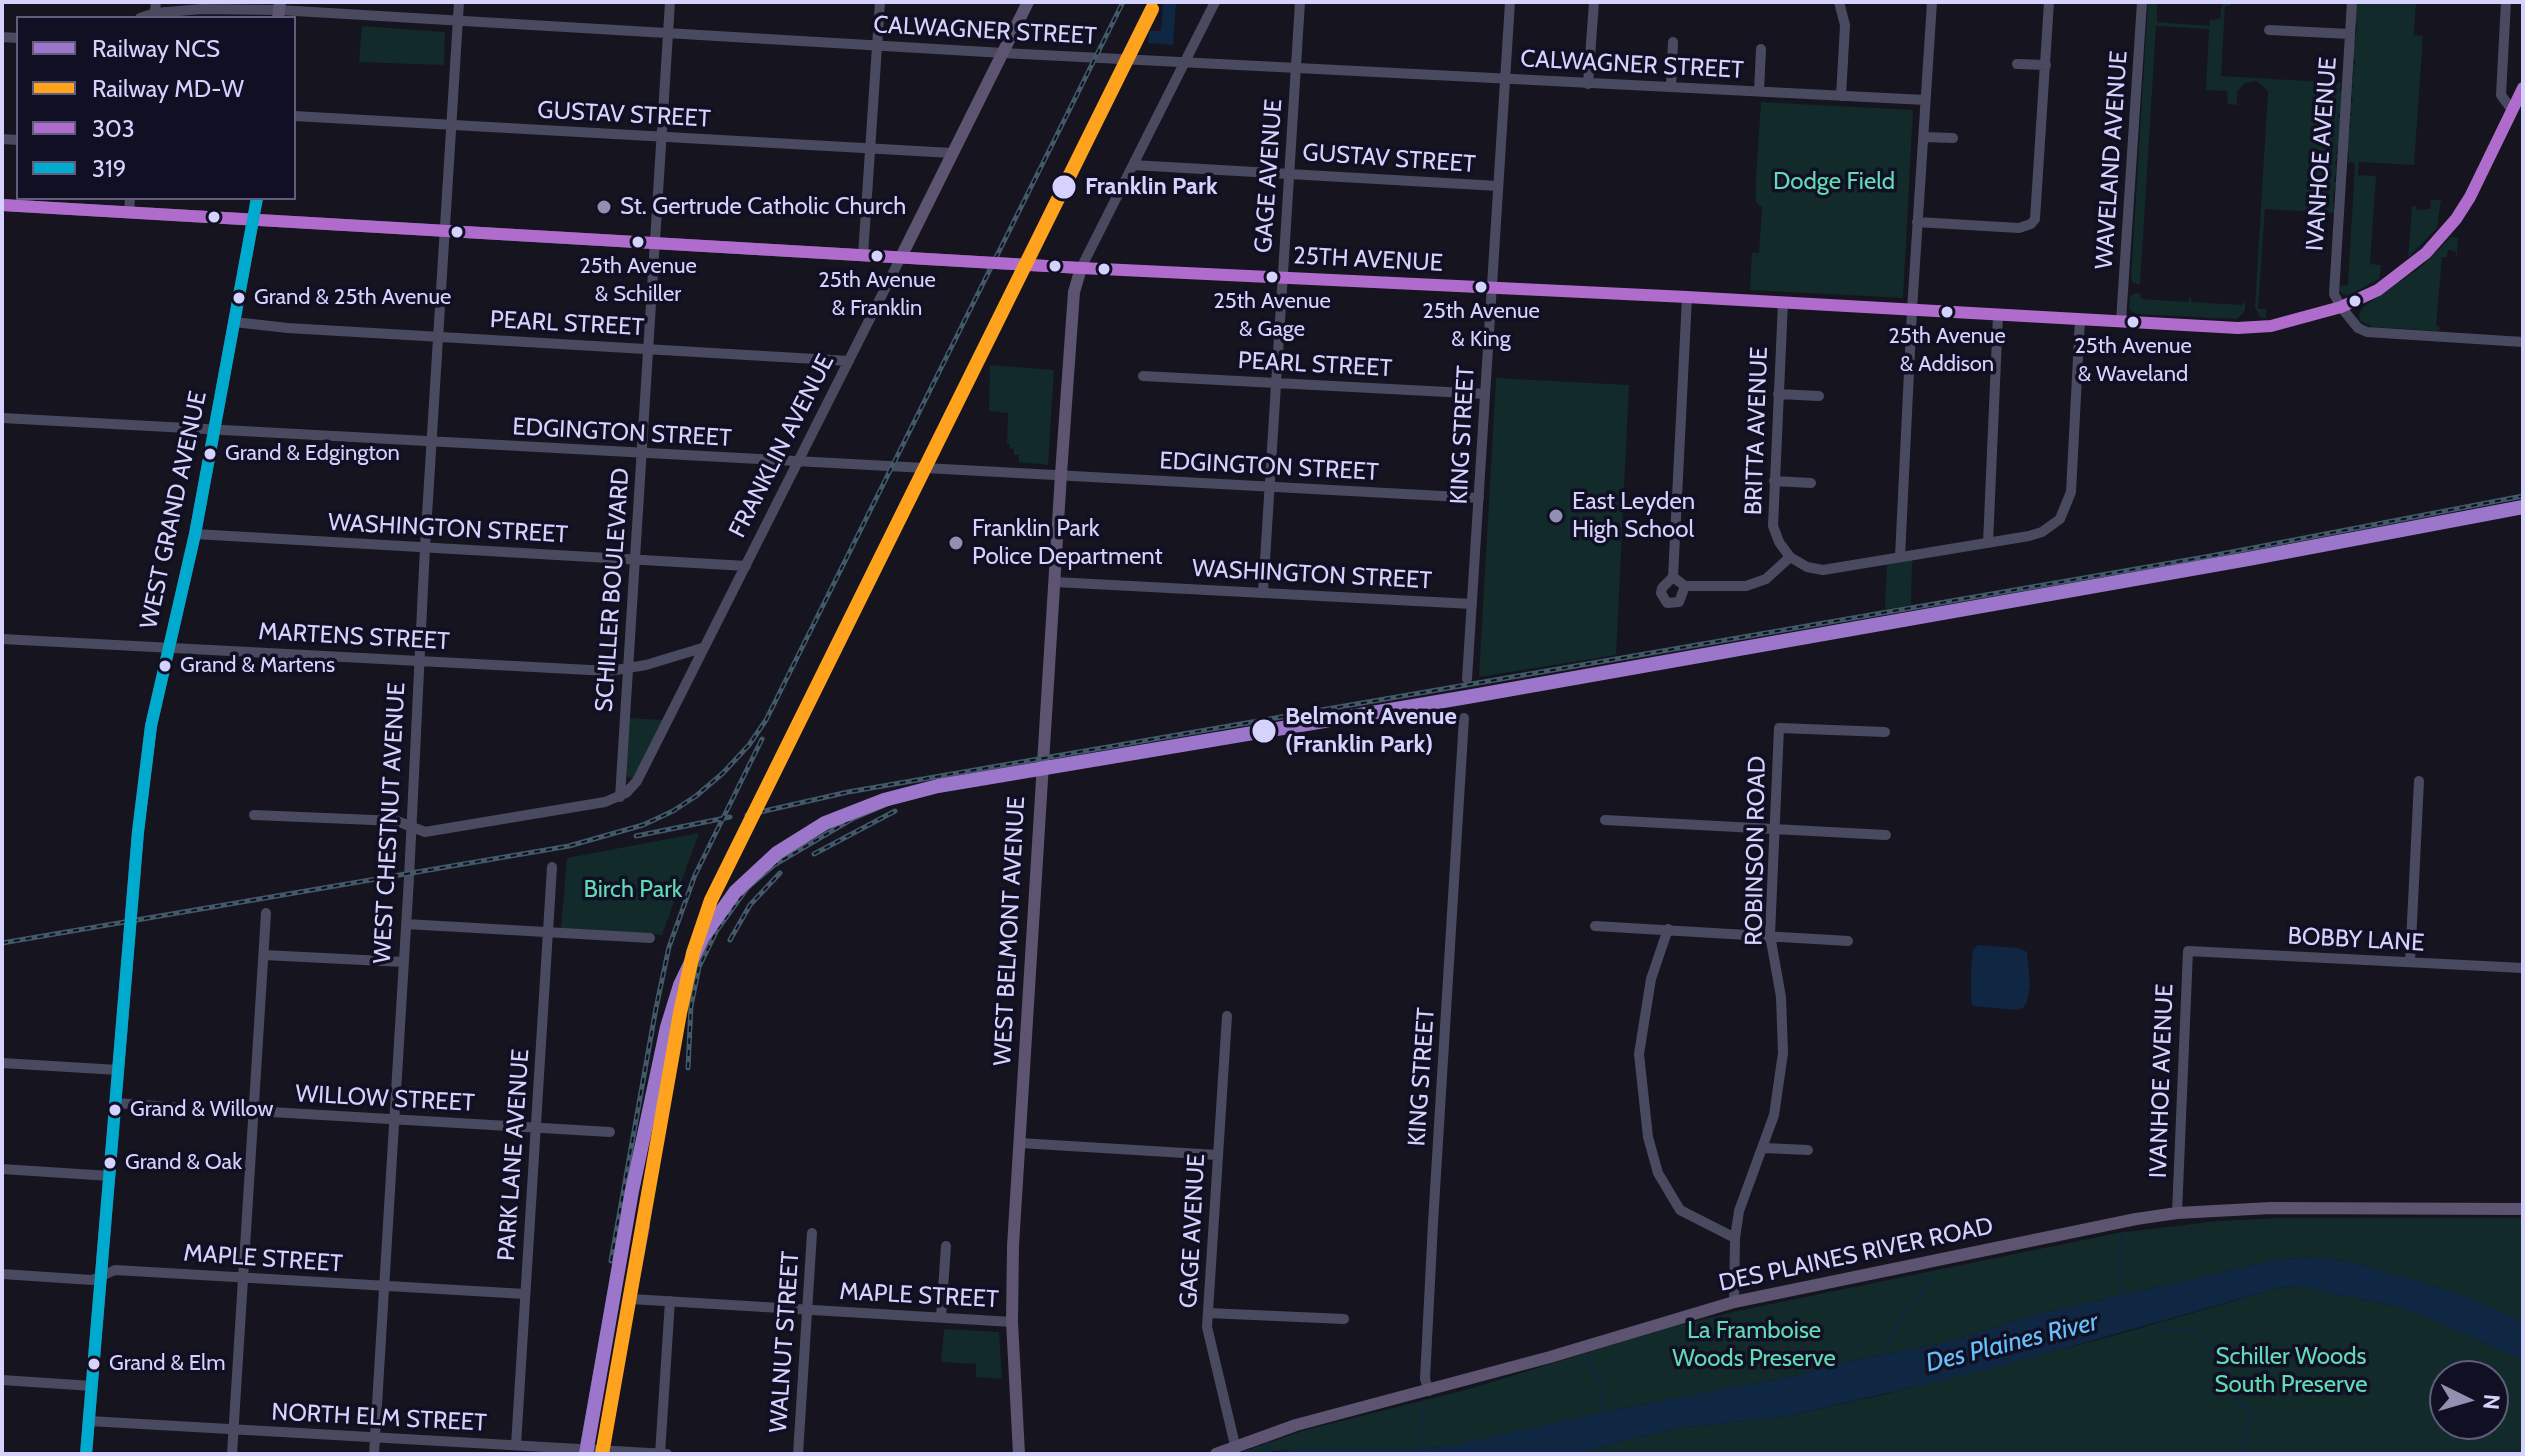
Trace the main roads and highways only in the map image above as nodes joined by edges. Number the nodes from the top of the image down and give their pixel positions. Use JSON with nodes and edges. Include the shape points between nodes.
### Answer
{"nodes":[{"id":1,"x":1028,"y":2,"type":"edge"},
{"id":2,"x":257,"y":200,"type":"edge"},
{"id":3,"x":2,"y":205,"type":"edge"},
{"id":4,"x":254,"y":219,"type":"junction"},
{"id":5,"x":901,"y":257,"type":"junction"},
{"id":6,"x":1081,"y":268,"type":"joint"},
{"id":7,"x":2523,"y":1209,"type":"edge"},
{"id":8,"x":86,"y":1454,"type":"edge"},
{"id":9,"x":1019,"y":1454,"type":"edge"},
{"id":10,"x":1216,"y":1454,"type":"edge"}],
"edges":[{"from":1,"to":5,"type":"main road","name":"FRANKLIN AVENUE"},
{"from":2,"to":4,"type":"main road","name":"WEST GRAND AVENUE"},
{"from":3,"to":4,"type":"main road","name":"25TH AVENUE"},
{"from":4,"to":5,"type":"main road","name":"25TH AVENUE"},
{"from":4,"to":8,"type":"main road","name":"WEST GRAND AVENUE","via":[[195,534],[151,726]]},
{"from":5,"to":6,"type":"main road","name":"25TH AVENUE"},
{"from":6,"to":9,"type":"main road","name":"WEST BELMONT AVENUE","via":[[1074,292],[1061,474],[1020,1143],[1012,1322]]},
{"from":7,"to":10,"type":"main road","name":"DES PLAINES RIVER ROAD","via":[[2271,1208],[2177,1213],[2061,1233],[1734,1302],[1296,1425]]}]}
